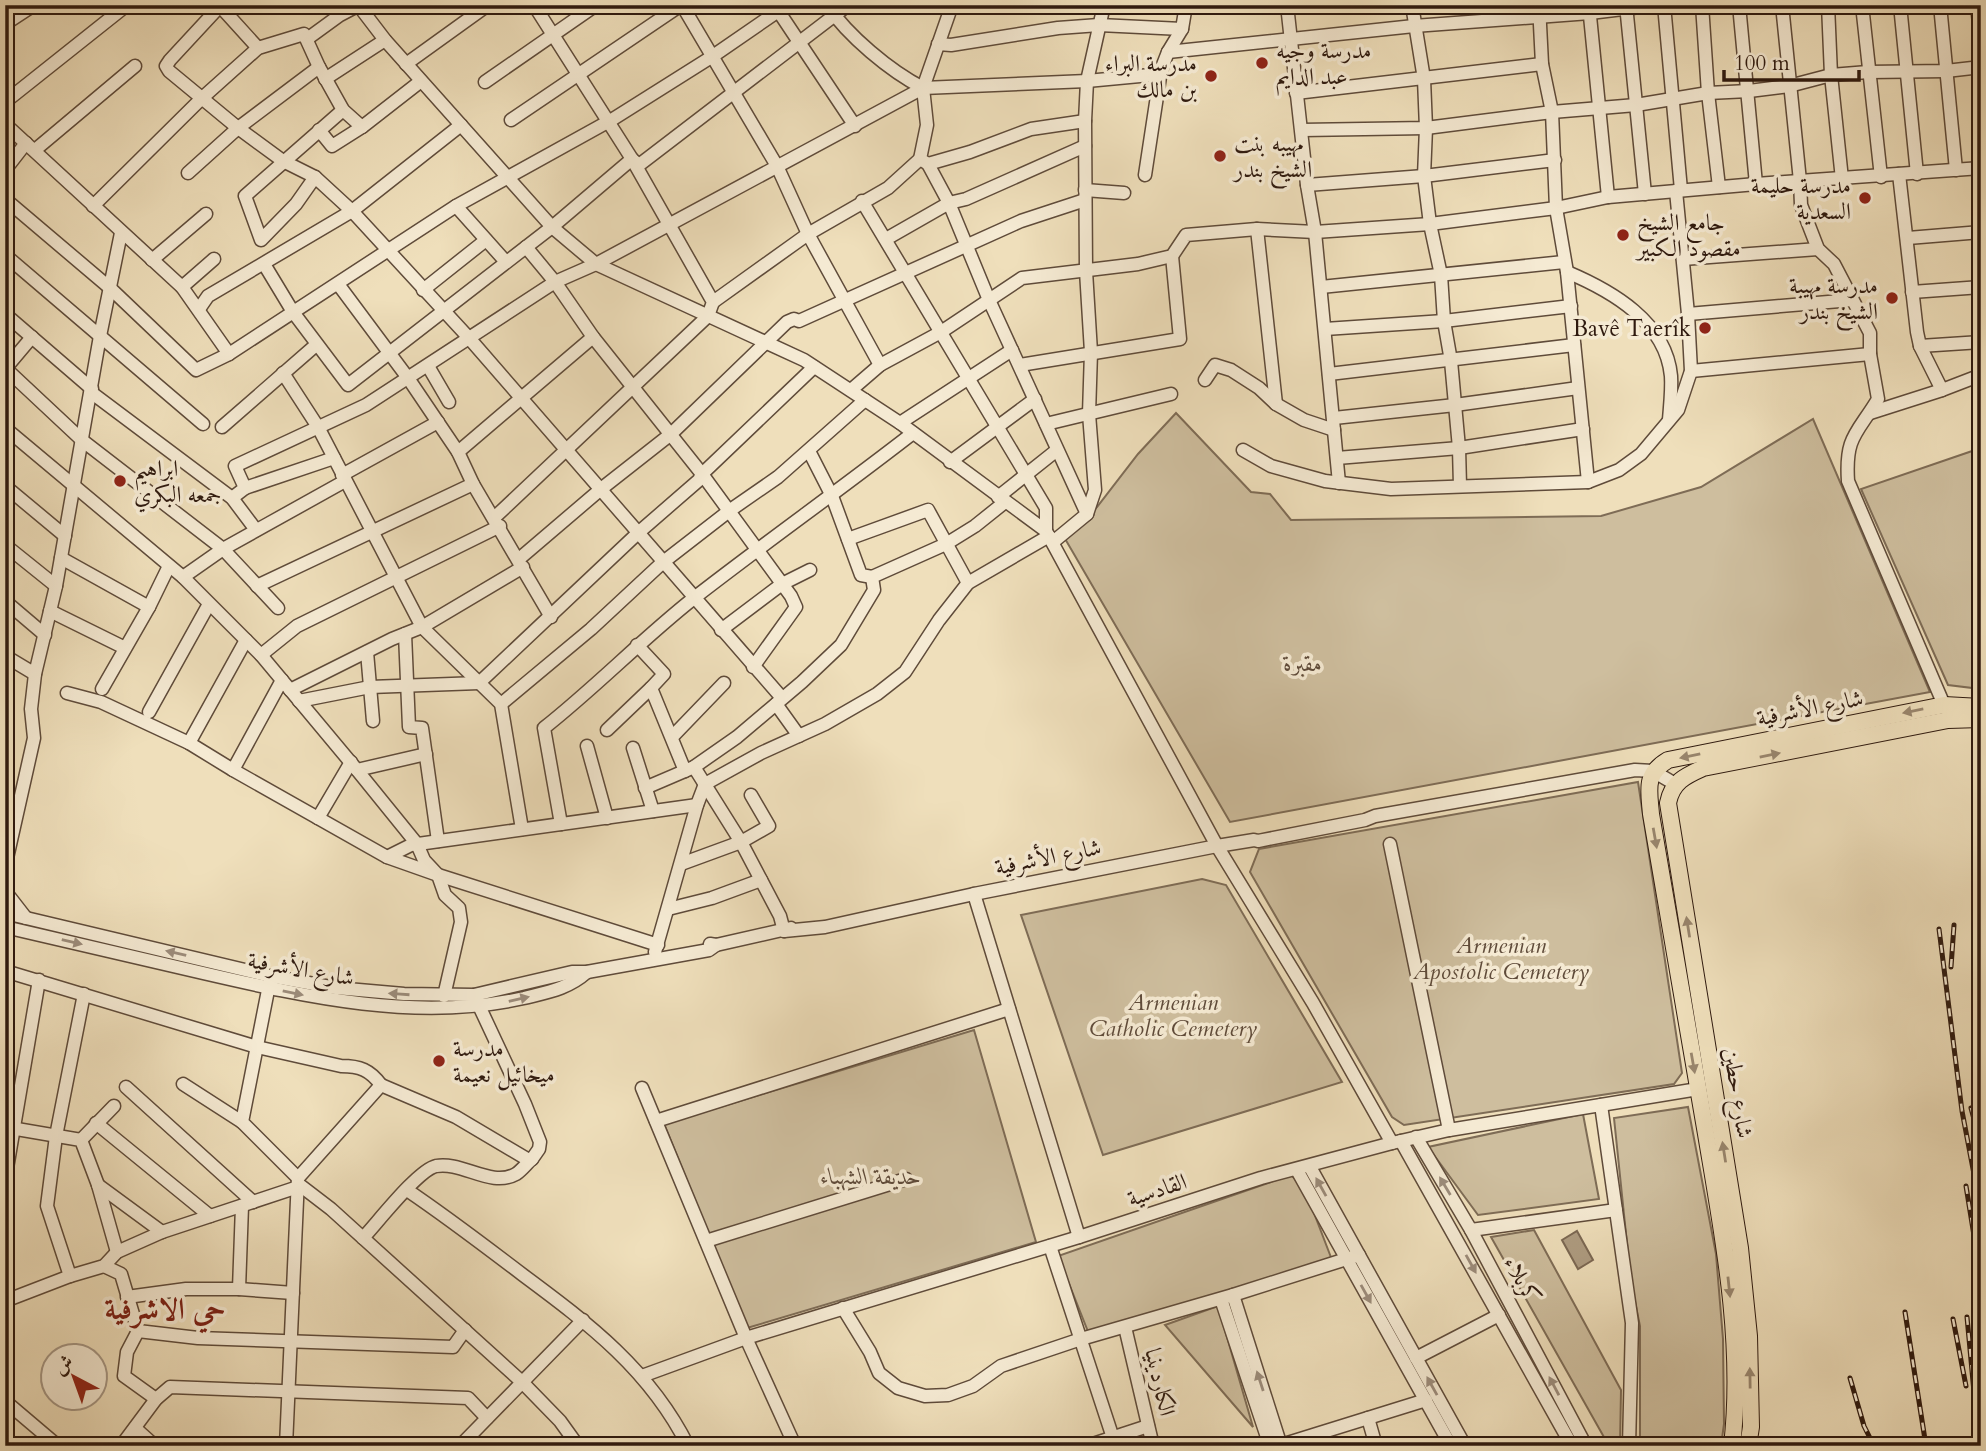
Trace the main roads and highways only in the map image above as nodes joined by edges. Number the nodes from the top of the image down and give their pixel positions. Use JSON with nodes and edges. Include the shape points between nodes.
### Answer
{"nodes":[{"id":1,"x":1981,"y":707,"type":"edge"},
{"id":2,"x":1981,"y":719,"type":"edge"},
{"id":3,"x":1653,"y":771,"type":"joint"},
{"id":4,"x":1675,"y":784,"type":"joint"},
{"id":5,"x":1732,"y":1446,"type":"edge"},
{"id":6,"x":1748,"y":1446,"type":"edge"}],
"edges":[{"from":1,"to":3,"type":"main road","name":"شارع الأشرفية","one_way":true,"via":[[1944,705],[1668,760]]},
{"from":4,"to":2,"type":"main road","name":"شارع الأشرفية","one_way":true,"via":[[1703,768],[1948,720]]},
{"from":3,"to":5,"type":"main road","name":"شارع حطين","one_way":true,"via":[[1651,814],[1726,1251],[1734,1387]]},
{"from":6,"to":4,"type":"main road","name":"شارع حطين","one_way":true,"via":[[1749,1336],[1740,1248],[1668,803]]}]}
